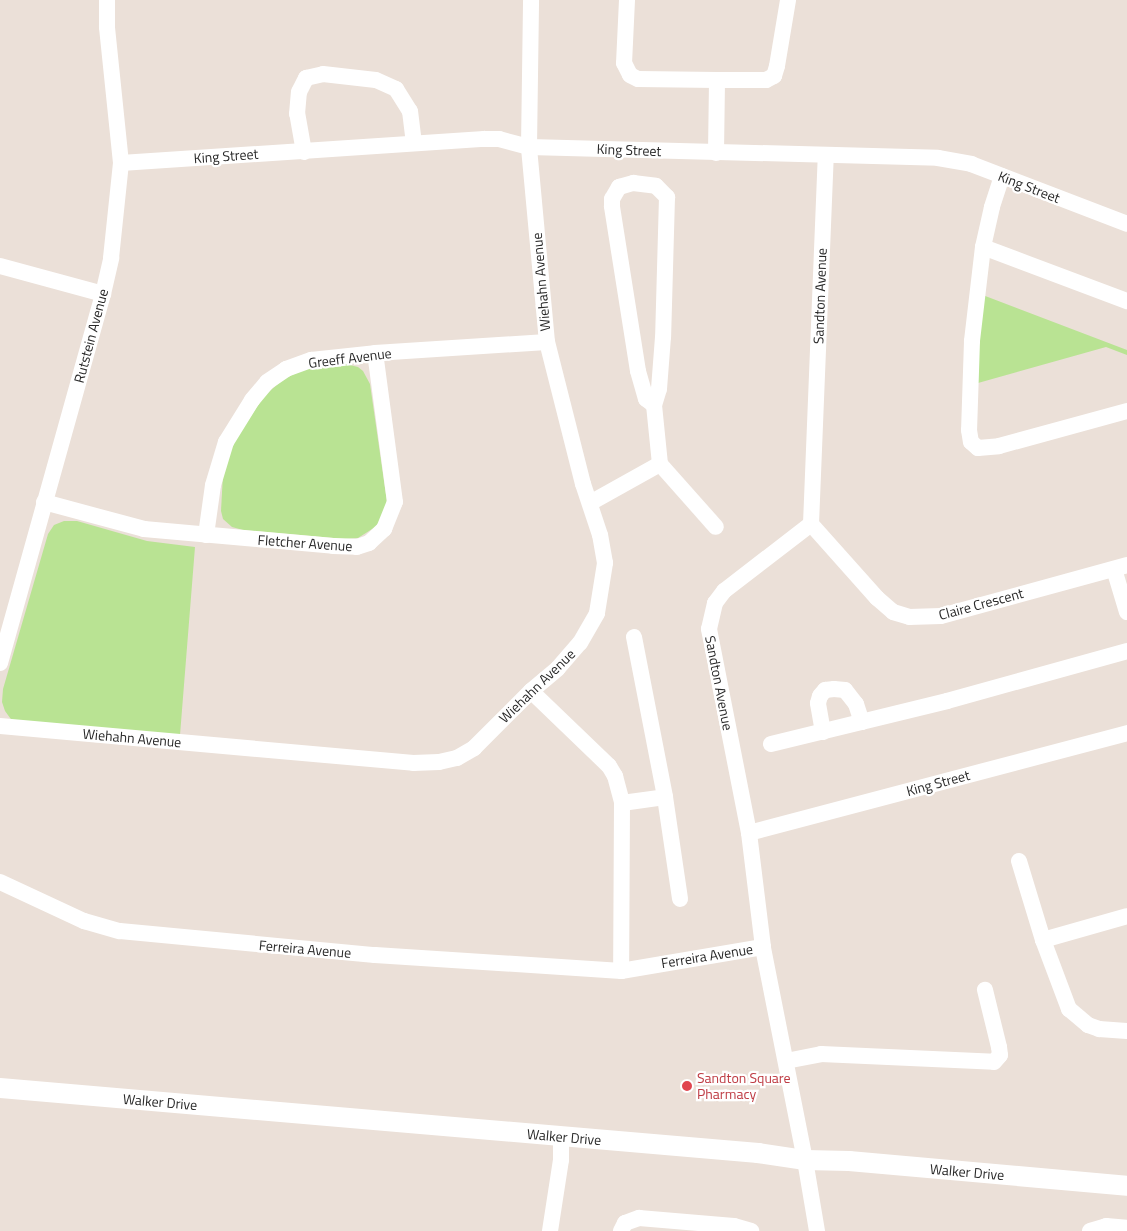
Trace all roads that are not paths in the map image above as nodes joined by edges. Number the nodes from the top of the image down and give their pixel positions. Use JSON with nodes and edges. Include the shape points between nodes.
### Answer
{"nodes":[{"id":1,"x":107,"y":0,"type":"edge"},
{"id":2,"x":531,"y":0,"type":"edge"},
{"id":3,"x":627,"y":0,"type":"edge"},
{"id":4,"x":788,"y":0,"type":"edge"},
{"id":5,"x":717,"y":80,"type":"junction"},
{"id":6,"x":414,"y":143,"type":"junction"},
{"id":7,"x":529,"y":147,"type":"junction"},
{"id":8,"x":304,"y":152,"type":"junction"},
{"id":9,"x":716,"y":153,"type":"junction"},
{"id":10,"x":826,"y":156,"type":"junction"},
{"id":11,"x":121,"y":163,"type":"junction"},
{"id":12,"x":1002,"y":176,"type":"junction"},
{"id":13,"x":1127,"y":224,"type":"edge"},
{"id":14,"x":983,"y":247,"type":"junction"},
{"id":15,"x":0,"y":266,"type":"edge"},
{"id":16,"x":103,"y":294,"type":"junction"},
{"id":17,"x":1127,"y":301,"type":"edge"},
{"id":18,"x":546,"y":342,"type":"junction"},
{"id":19,"x":375,"y":353,"type":"junction"},
{"id":20,"x":654,"y":405,"type":"junction"},
{"id":21,"x":1127,"y":411,"type":"edge"},
{"id":22,"x":660,"y":464,"type":"junction"},
{"id":23,"x":44,"y":502,"type":"junction"},
{"id":24,"x":590,"y":503,"type":"junction"},
{"id":25,"x":810,"y":524,"type":"junction"},
{"id":26,"x":716,"y":527,"type":"dead end"},
{"id":27,"x":206,"y":535,"type":"junction"},
{"id":28,"x":1120,"y":567,"type":"edge"},
{"id":29,"x":1127,"y":612,"type":"edge"},
{"id":30,"x":634,"y":637,"type":"dead end"},
{"id":31,"x":1127,"y":651,"type":"edge"},
{"id":32,"x":0,"y":663,"type":"edge"},
{"id":33,"x":531,"y":691,"type":"junction"},
{"id":34,"x":862,"y":722,"type":"junction"},
{"id":35,"x":0,"y":726,"type":"edge"},
{"id":36,"x":823,"y":732,"type":"junction"},
{"id":37,"x":1127,"y":733,"type":"edge"},
{"id":38,"x":770,"y":744,"type":"dead end"},
{"id":39,"x":665,"y":797,"type":"junction"},
{"id":40,"x":622,"y":803,"type":"junction"},
{"id":41,"x":749,"y":833,"type":"junction"},
{"id":42,"x":1019,"y":861,"type":"dead end"},
{"id":43,"x":0,"y":882,"type":"edge"},
{"id":44,"x":680,"y":899,"type":"dead end"},
{"id":45,"x":1127,"y":916,"type":"edge"},
{"id":46,"x":1043,"y":940,"type":"junction"},
{"id":47,"x":763,"y":947,"type":"junction"},
{"id":48,"x":621,"y":971,"type":"junction"},
{"id":49,"x":985,"y":990,"type":"dead end"},
{"id":50,"x":1127,"y":1031,"type":"edge"},
{"id":51,"x":786,"y":1061,"type":"junction"},
{"id":52,"x":0,"y":1088,"type":"edge"},
{"id":53,"x":561,"y":1136,"type":"junction"},
{"id":54,"x":805,"y":1160,"type":"junction"},
{"id":55,"x":1127,"y":1186,"type":"edge"},
{"id":56,"x":1127,"y":1228,"type":"edge"},
{"id":57,"x":550,"y":1231,"type":"edge"},
{"id":58,"x":621,"y":1231,"type":"edge"},
{"id":59,"x":751,"y":1231,"type":"edge"},
{"id":60,"x":817,"y":1231,"type":"edge"},
{"id":61,"x":1090,"y":1231,"type":"edge"}],
"edges":[{"from":1,"to":11,"type":"street","name":"Rutstein Avenue"},
{"from":2,"to":7,"type":"street","name":"Wiehahn Avenue"},
{"from":3,"to":5,"type":"street","via":[[624,63],[630,76],[638,79]]},
{"from":4,"to":5,"type":"street","via":[[774,76],[766,80]]},
{"from":5,"to":9,"type":"street"},
{"from":6,"to":7,"type":"street","name":"King Street","via":[[499,139]]},
{"from":6,"to":8,"type":"street","name":"King Street"},
{"from":6,"to":8,"type":"street","via":[[410,111],[396,89],[376,80],[324,74],[306,78],[299,92],[298,114]]},
{"from":7,"to":9,"type":"street","name":"King Street"},
{"from":7,"to":18,"type":"street","name":"Wiehahn Avenue"},
{"from":8,"to":11,"type":"street","name":"King Street"},
{"from":9,"to":10,"type":"street","name":"King Street"},
{"from":10,"to":12,"type":"street","name":"King Street","via":[[938,158],[971,164]]},
{"from":10,"to":25,"type":"street","name":"Sandton Avenue"},
{"from":11,"to":16,"type":"street","name":"Rutstein Avenue","via":[[111,258]]},
{"from":12,"to":13,"type":"street","name":"King Street"},
{"from":12,"to":14,"type":"street"},
{"from":14,"to":17,"type":"street"},
{"from":14,"to":21,"type":"street","via":[[972,341],[971,442],[978,448],[1000,446]]},
{"from":15,"to":16,"type":"street"},
{"from":16,"to":23,"type":"street","name":"Rutstein Avenue"},
{"from":18,"to":19,"type":"street","name":"Greeff Avenue"},
{"from":18,"to":24,"type":"street","name":"Wiehahn Avenue"},
{"from":19,"to":27,"type":"street","name":"Greeff Avenue","via":[[310,360],[286,369],[268,382],[252,400],[226,442],[212,484]]},
{"from":19,"to":27,"type":"street","name":"Fletcher Avenue","via":[[395,502],[389,521],[378,536],[358,547]]},
{"from":20,"to":20,"type":"street","via":[[659,389],[663,337],[667,197],[656,186],[633,183],[619,188],[612,199],[612,206],[638,370],[646,399]]},
{"from":20,"to":22,"type":"street"},
{"from":22,"to":24,"type":"street"},
{"from":22,"to":26,"type":"street"},
{"from":23,"to":27,"type":"street","name":"Fletcher Avenue","via":[[144,529]]},
{"from":23,"to":32,"type":"street","name":"Rutstein Avenue"},
{"from":24,"to":33,"type":"street","name":"Wiehahn Avenue","via":[[605,563],[598,613],[580,643]]},
{"from":25,"to":28,"type":"street","name":"Claire Crescent","via":[[876,598],[893,612],[908,617],[940,616]]},
{"from":25,"to":41,"type":"street","name":"Sandton Avenue","via":[[724,591],[710,617],[711,646]]},
{"from":28,"to":29,"type":"street"},
{"from":30,"to":39,"type":"street"},
{"from":31,"to":34,"type":"street"},
{"from":33,"to":35,"type":"street","name":"Wiehahn Avenue","via":[[474,748],[457,758],[439,762],[413,763]]},
{"from":33,"to":40,"type":"street","via":[[609,766],[616,776]]},
{"from":34,"to":36,"type":"street"},
{"from":34,"to":36,"type":"street","via":[[856,704],[845,690],[825,690],[818,703]]},
{"from":36,"to":38,"type":"street"},
{"from":37,"to":41,"type":"street","name":"King Street"},
{"from":39,"to":40,"type":"street"},
{"from":39,"to":44,"type":"street"},
{"from":40,"to":48,"type":"street"},
{"from":41,"to":47,"type":"street","name":"Sandton Avenue"},
{"from":42,"to":46,"type":"street"},
{"from":43,"to":48,"type":"street","name":"Ferreira Avenue","via":[[84,922],[120,931],[376,955]]},
{"from":45,"to":46,"type":"street"},
{"from":46,"to":50,"type":"street","via":[[1068,1009],[1088,1025]]},
{"from":47,"to":48,"type":"street","name":"Ferreira Avenue"},
{"from":47,"to":51,"type":"street","name":"Sandton Avenue"},
{"from":49,"to":51,"type":"street","via":[[1000,1055],[994,1062],[821,1054]]},
{"from":51,"to":54,"type":"street","name":"Sandton Avenue"},
{"from":52,"to":53,"type":"street","name":"Walker Drive"},
{"from":53,"to":54,"type":"street","name":"Walker Drive"},
{"from":53,"to":57,"type":"street","via":[[561,1160]]},
{"from":54,"to":55,"type":"street","name":"Walker Drive","via":[[850,1161]]},
{"from":54,"to":60,"type":"street","name":"Sandton Avenue"},
{"from":56,"to":61,"type":"street","via":[[1106,1226]]},
{"from":58,"to":59,"type":"street","via":[[625,1223],[639,1218],[734,1226]]}]}
